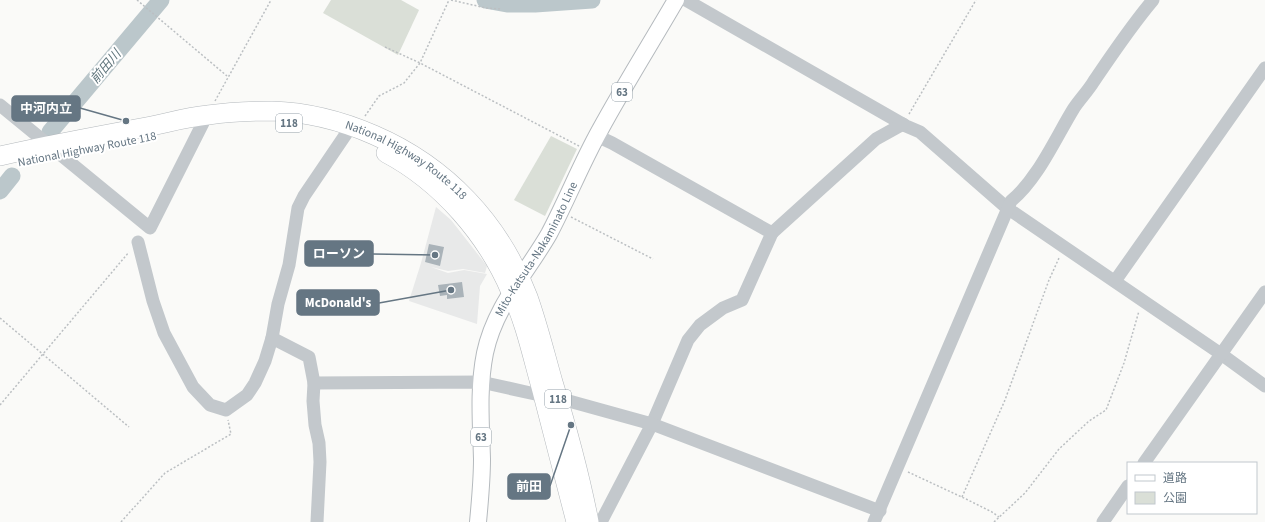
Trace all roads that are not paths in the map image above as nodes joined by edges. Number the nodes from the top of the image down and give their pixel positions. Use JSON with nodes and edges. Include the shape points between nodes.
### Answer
{"nodes":[{"id":1,"x":676,"y":0,"type":"edge"},
{"id":2,"x":686,"y":0,"type":"edge"},
{"id":3,"x":1153,"y":0,"type":"edge"},
{"id":4,"x":1265,"y":68,"type":"edge"},
{"id":5,"x":0,"y":105,"type":"edge"},
{"id":6,"x":204,"y":121,"type":"junction"},
{"id":7,"x":903,"y":124,"type":"junction"},
{"id":8,"x":352,"y":129,"type":"junction"},
{"id":9,"x":597,"y":136,"type":"junction"},
{"id":10,"x":54,"y":150,"type":"junction"},
{"id":11,"x":0,"y":156,"type":"edge"},
{"id":12,"x":0,"y":166,"type":"edge"},
{"id":13,"x":1008,"y":208,"type":"junction"},
{"id":14,"x":772,"y":233,"type":"junction"},
{"id":15,"x":138,"y":242,"type":"road end"},
{"id":16,"x":1115,"y":281,"type":"junction"},
{"id":17,"x":515,"y":285,"type":"junction"},
{"id":18,"x":1265,"y":292,"type":"edge"},
{"id":19,"x":272,"y":338,"type":"junction"},
{"id":20,"x":1221,"y":354,"type":"junction"},
{"id":21,"x":481,"y":382,"type":"junction"},
{"id":22,"x":314,"y":384,"type":"junction"},
{"id":23,"x":1265,"y":386,"type":"edge"},
{"id":24,"x":551,"y":396,"type":"junction"},
{"id":25,"x":652,"y":424,"type":"junction"},
{"id":26,"x":1145,"y":462,"type":"edge"},
{"id":27,"x":1127,"y":487,"type":"edge"},
{"id":28,"x":877,"y":516,"type":"edge"},
{"id":29,"x":316,"y":522,"type":"edge"},
{"id":30,"x":478,"y":522,"type":"edge"},
{"id":31,"x":576,"y":522,"type":"edge"},
{"id":32,"x":589,"y":522,"type":"edge"},
{"id":33,"x":601,"y":522,"type":"edge"},
{"id":34,"x":1103,"y":522,"type":"edge"}],
"edges":[{"from":1,"to":9,"type":"main road","name":"Mito-Katsuta-Nakaminato Line","number":"63"},
{"from":2,"to":7,"type":"street"},
{"from":3,"to":13,"type":"street","via":[[1125,35],[1075,108],[1041,165]]},
{"from":4,"to":16,"type":"street"},
{"from":5,"to":10,"type":"street"},
{"from":6,"to":8,"type":"highway","name":"National Highway Route 118","number":"118","via":[[219,124],[271,121]]},
{"from":6,"to":10,"type":"highway","name":"National Highway Route 118","number":"118"},
{"from":6,"to":10,"type":"street","via":[[150,228]]},
{"from":7,"to":13,"type":"street","via":[[920,132]]},
{"from":7,"to":14,"type":"street","via":[[876,139]]},
{"from":8,"to":17,"type":"highway","name":"National Highway Route 118","number":"118","via":[[434,186],[486,244],[500,269]]},
{"from":8,"to":19,"type":"street","via":[[298,208],[289,265]]},
{"from":9,"to":14,"type":"street"},
{"from":9,"to":17,"type":"main road","name":"Mito-Katsuta-Nakaminato Line","number":"63","via":[[540,249]]},
{"from":10,"to":11,"type":"highway","name":"National Highway Route 118","number":"118"},
{"from":10,"to":12,"type":"highway","name":"National Highway Route 118","number":"118"},
{"from":13,"to":16,"type":"street"},
{"from":13,"to":28,"type":"street"},
{"from":14,"to":25,"type":"street","via":[[742,300],[723,308],[700,325],[688,340]]},
{"from":15,"to":19,"type":"street","via":[[164,333],[193,387],[210,405],[226,410],[247,395],[265,361]]},
{"from":16,"to":20,"type":"street"},
{"from":17,"to":21,"type":"main road","name":"Mito-Katsuta-Nakaminato Line","number":"63","via":[[499,312],[490,335]]},
{"from":17,"to":24,"type":"highway","name":"National Highway Route 118","number":"118","via":[[527,337]]},
{"from":18,"to":20,"type":"street"},
{"from":19,"to":22,"type":"street","via":[[309,357]]},
{"from":20,"to":23,"type":"street"},
{"from":20,"to":26,"type":"street"},
{"from":21,"to":22,"type":"street"},
{"from":21,"to":24,"type":"street"},
{"from":21,"to":30,"type":"main road","name":"Mito-Katsuta-Nakaminato Line","number":"63","via":[[481,486]]},
{"from":22,"to":29,"type":"street","via":[[313,401],[320,462]]},
{"from":24,"to":25,"type":"street"},
{"from":24,"to":31,"type":"highway","name":"National Highway Route 118","number":"118"},
{"from":24,"to":32,"type":"highway","name":"National Highway Route 118","number":"118","via":[[582,487]]},
{"from":25,"to":28,"type":"street"},
{"from":25,"to":33,"type":"street"},
{"from":27,"to":34,"type":"street"}]}
